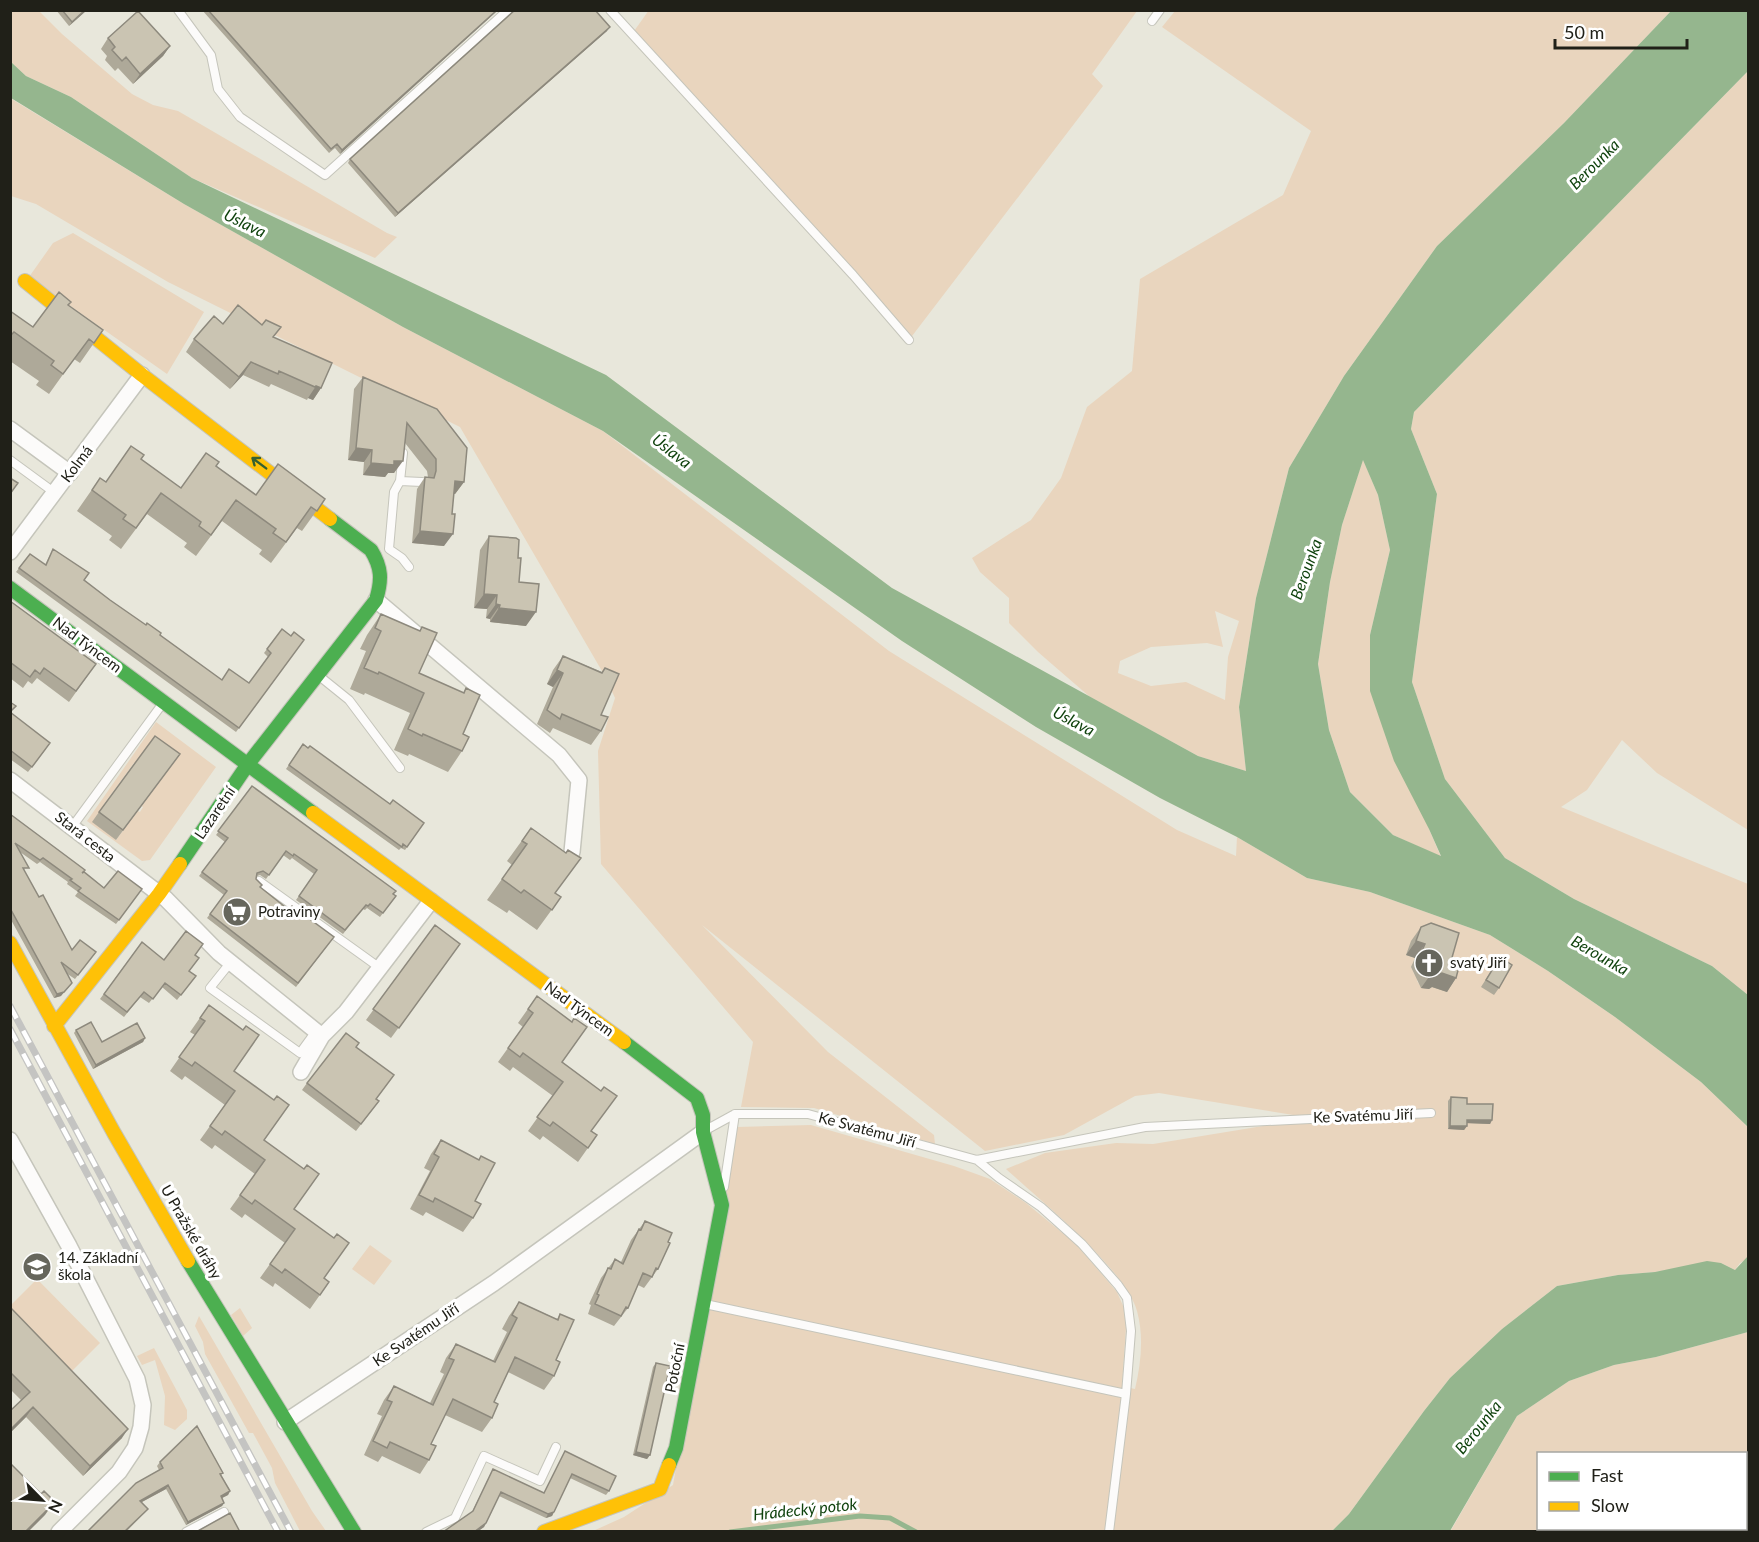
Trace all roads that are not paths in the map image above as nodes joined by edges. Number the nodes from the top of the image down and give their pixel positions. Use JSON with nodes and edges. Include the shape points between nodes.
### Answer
{"nodes":[{"id":1,"x":178,"y":10,"type":"edge"},
{"id":2,"x":508,"y":10,"type":"edge"},
{"id":3,"x":610,"y":10,"type":"edge"},
{"id":4,"x":1160,"y":10,"type":"edge"},
{"id":5,"x":1152,"y":21,"type":"dead end"},
{"id":6,"x":25,"y":281,"type":"dead end"},
{"id":7,"x":909,"y":340,"type":"dead end"},
{"id":8,"x":142,"y":375,"type":"junction"},
{"id":9,"x":10,"y":429,"type":"edge"},
{"id":10,"x":403,"y":450,"type":"edge"},
{"id":11,"x":10,"y":460,"type":"edge"},
{"id":12,"x":70,"y":473,"type":"junction"},
{"id":13,"x":400,"y":481,"type":"junction"},
{"id":14,"x":422,"y":482,"type":"edge"},
{"id":15,"x":55,"y":493,"type":"junction"},
{"id":16,"x":10,"y":552,"type":"edge"},
{"id":17,"x":410,"y":567,"type":"dead end"},
{"id":18,"x":10,"y":588,"type":"edge"},
{"id":19,"x":376,"y":600,"type":"junction"},
{"id":20,"x":317,"y":674,"type":"junction"},
{"id":21,"x":164,"y":702,"type":"junction"},
{"id":22,"x":249,"y":764,"type":"junction"},
{"id":23,"x":400,"y":768,"type":"dead end"},
{"id":24,"x":10,"y":780,"type":"edge"},
{"id":25,"x":72,"y":827,"type":"junction"},
{"id":26,"x":572,"y":852,"type":"edge"},
{"id":27,"x":259,"y":881,"type":"edge"},
{"id":28,"x":159,"y":894,"type":"junction"},
{"id":29,"x":431,"y":901,"type":"junction"},
{"id":30,"x":10,"y":943,"type":"edge"},
{"id":31,"x":230,"y":963,"type":"junction"},
{"id":32,"x":380,"y":968,"type":"junction"},
{"id":33,"x":54,"y":1026,"type":"junction"},
{"id":34,"x":319,"y":1033,"type":"junction"},
{"id":35,"x":301,"y":1072,"type":"dead end"},
{"id":36,"x":1431,"y":1113,"type":"dead end"},
{"id":37,"x":735,"y":1114,"type":"junction"},
{"id":38,"x":703,"y":1132,"type":"junction"},
{"id":39,"x":10,"y":1140,"type":"edge"},
{"id":40,"x":978,"y":1160,"type":"junction"},
{"id":41,"x":722,"y":1205,"type":"junction"},
{"id":42,"x":704,"y":1304,"type":"junction"},
{"id":43,"x":1126,"y":1394,"type":"junction"},
{"id":44,"x":285,"y":1422,"type":"junction"},
{"id":45,"x":556,"y":1447,"type":"dead end"},
{"id":46,"x":224,"y":1512,"type":"dead end"},
{"id":47,"x":59,"y":1532,"type":"edge"},
{"id":48,"x":186,"y":1532,"type":"edge"},
{"id":49,"x":354,"y":1532,"type":"edge"},
{"id":50,"x":426,"y":1532,"type":"edge"},
{"id":51,"x":544,"y":1532,"type":"edge"},
{"id":52,"x":1109,"y":1532,"type":"edge"}],
"edges":[{"from":1,"to":2,"type":"lane","via":[[211,55],[218,89],[240,117],[325,175]]},
{"from":3,"to":7,"type":"lane"},
{"from":4,"to":5,"type":"lane"},
{"from":6,"to":8,"type":"street","name":"Lazaretní"},
{"from":8,"to":12,"type":"street","name":"Kolmá"},
{"from":19,"to":8,"type":"street","name":"Lazaretní","one_way":true,"via":[[383,578],[371,550]]},
{"from":9,"to":12,"type":"street"},
{"from":10,"to":13,"type":"lane"},
{"from":11,"to":15,"type":"lane"},
{"from":12,"to":15,"type":"street","name":"Kolmá"},
{"from":13,"to":14,"type":"lane"},
{"from":13,"to":17,"type":"lane","via":[[394,492],[389,549]]},
{"from":15,"to":16,"type":"street","name":"Kolmá"},
{"from":18,"to":21,"type":"street","name":"Nad Týncem"},
{"from":19,"to":20,"type":"street","name":"Lazaretní"},
{"from":19,"to":26,"type":"street","via":[[559,755],[579,780]]},
{"from":20,"to":22,"type":"street","name":"Lazaretní"},
{"from":20,"to":23,"type":"lane","via":[[349,700]]},
{"from":21,"to":22,"type":"street","name":"Nad Týncem"},
{"from":21,"to":25,"type":"lane"},
{"from":22,"to":28,"type":"street","name":"Lazaretní"},
{"from":22,"to":29,"type":"street","name":"Nad Týncem"},
{"from":24,"to":25,"type":"street","name":"Stará cesta"},
{"from":25,"to":28,"type":"street","name":"Stará cesta"},
{"from":27,"to":32,"type":"lane"},
{"from":28,"to":31,"type":"street","name":"Stará cesta"},
{"from":28,"to":33,"type":"street","name":"Lazaretní"},
{"from":29,"to":32,"type":"street"},
{"from":29,"to":38,"type":"street","name":"Nad Týncem","via":[[697,1098]]},
{"from":30,"to":33,"type":"street","name":"U Pražské dráhy"},
{"from":31,"to":34,"type":"street","name":"Stará cesta"},
{"from":31,"to":34,"type":"lane","via":[[210,988],[300,1053]]},
{"from":32,"to":34,"type":"street","via":[[346,1012]]},
{"from":33,"to":44,"type":"street","name":"U Pražské dráhy","via":[[178,1246]]},
{"from":34,"to":35,"type":"street"},
{"from":36,"to":40,"type":"lane","name":"Ke Svatému Jiří","via":[[1145,1127]]},
{"from":37,"to":38,"type":"lane","name":"Ke Svatému Jiří"},
{"from":37,"to":40,"type":"lane","name":"Ke Svatému Jiří","via":[[808,1114]]},
{"from":37,"to":41,"type":"lane"},
{"from":38,"to":41,"type":"street","name":"Potoční"},
{"from":38,"to":44,"type":"street","name":"Ke Svatému Jiří","via":[[494,1283]]},
{"from":39,"to":47,"type":"street","via":[[137,1379],[143,1406],[135,1448],[119,1472]]},
{"from":40,"to":43,"type":"lane","via":[[1058,1221],[1122,1291],[1131,1331]]},
{"from":41,"to":42,"type":"street","name":"Potoční"},
{"from":42,"to":43,"type":"lane"},
{"from":42,"to":51,"type":"street","name":"Potoční","via":[[676,1448],[660,1489]]},
{"from":43,"to":52,"type":"lane"},
{"from":44,"to":49,"type":"street","name":"U Pražské dráhy"},
{"from":45,"to":50,"type":"lane","via":[[540,1481],[484,1456],[455,1518]]},
{"from":46,"to":48,"type":"lane"}]}
